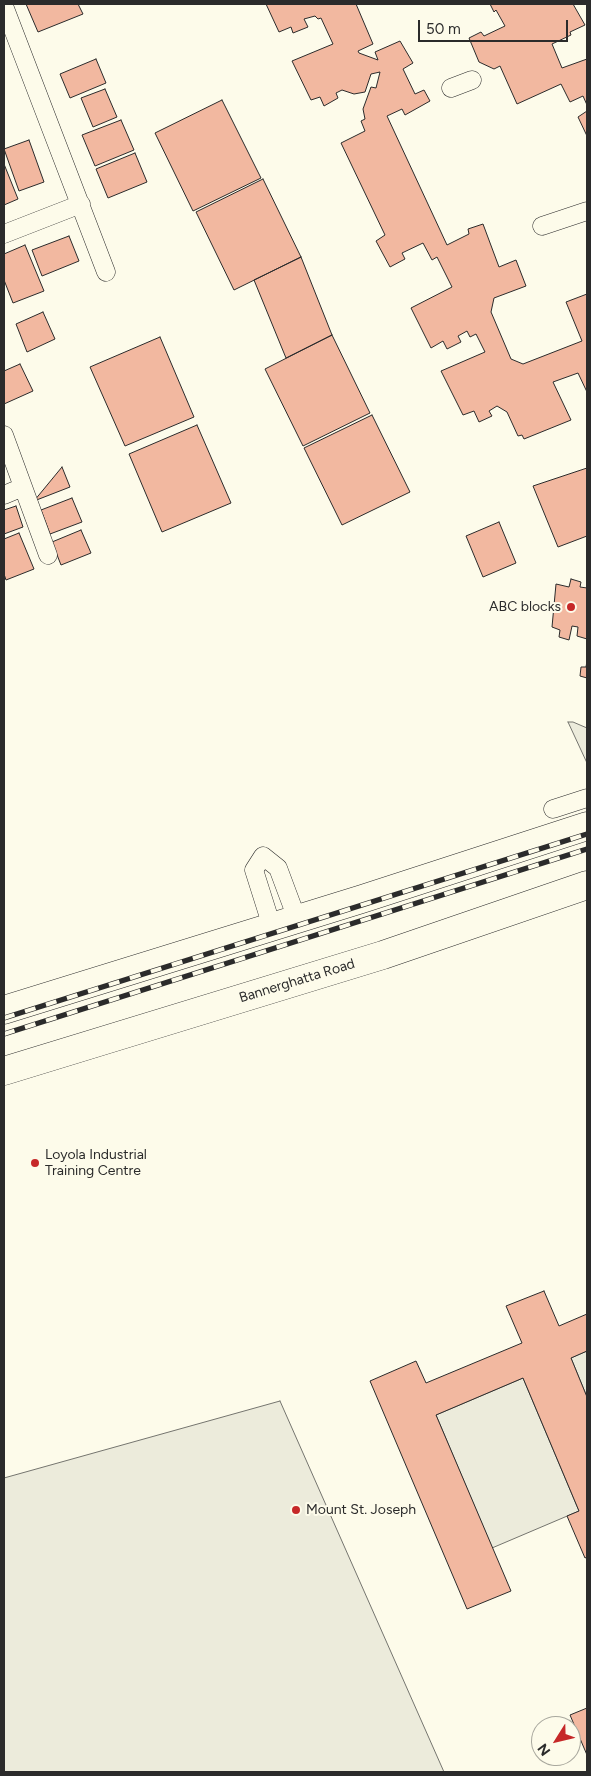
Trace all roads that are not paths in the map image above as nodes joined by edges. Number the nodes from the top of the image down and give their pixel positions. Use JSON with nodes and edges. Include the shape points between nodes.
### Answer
{"nodes":[{"id":1,"x":4,"y":6,"type":"edge"},
{"id":2,"x":472,"y":80,"type":"dead end"},
{"id":3,"x":451,"y":88,"type":"dead end"},
{"id":4,"x":80,"y":204,"type":"junction"},
{"id":5,"x":587,"y":211,"type":"edge"},
{"id":6,"x":542,"y":226,"type":"dead end"},
{"id":7,"x":4,"y":234,"type":"edge"},
{"id":8,"x":106,"y":272,"type":"dead end"},
{"id":9,"x":4,"y":435,"type":"edge"},
{"id":10,"x":23,"y":487,"type":"junction"},
{"id":11,"x":4,"y":495,"type":"edge"},
{"id":12,"x":48,"y":555,"type":"dead end"},
{"id":13,"x":587,"y":798,"type":"edge"},
{"id":14,"x":553,"y":809,"type":"dead end"},
{"id":15,"x":587,"y":826,"type":"edge"},
{"id":16,"x":587,"y":885,"type":"edge"},
{"id":17,"x":4,"y":1010,"type":"edge"},
{"id":18,"x":4,"y":1071,"type":"edge"}],
"edges":[{"from":1,"to":4,"type":"street"},
{"from":2,"to":3,"type":"street"},
{"from":4,"to":7,"type":"street"},
{"from":4,"to":8,"type":"street"},
{"from":5,"to":6,"type":"street"},
{"from":9,"to":10,"type":"street"},
{"from":10,"to":11,"type":"street"},
{"from":10,"to":12,"type":"street"},
{"from":13,"to":14,"type":"street"},
{"from":15,"to":17,"type":"main road"},
{"from":16,"to":18,"type":"main road","name":"Bannerghatta Road","via":[[373,958]]}]}
